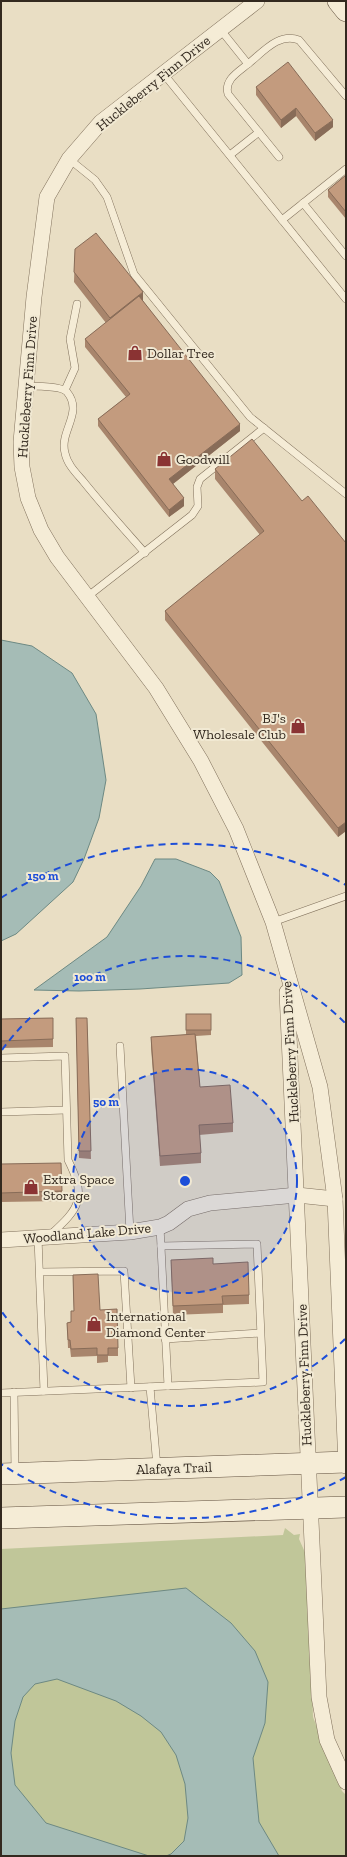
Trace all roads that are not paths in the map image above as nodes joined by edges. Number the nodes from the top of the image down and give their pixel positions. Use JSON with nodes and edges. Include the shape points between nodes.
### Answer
{"nodes":[{"id":1,"x":257,"y":1,"type":"edge"},
{"id":2,"x":338,"y":1,"type":"edge"},
{"id":3,"x":346,"y":11,"type":"edge"},
{"id":4,"x":220,"y":29,"type":"junction"},
{"id":5,"x":248,"y":64,"type":"junction"},
{"id":6,"x":163,"y":72,"type":"junction"},
{"id":7,"x":346,"y":96,"type":"edge"},
{"id":8,"x":259,"y":132,"type":"junction"},
{"id":9,"x":230,"y":155,"type":"junction"},
{"id":10,"x":279,"y":157,"type":"dead end"},
{"id":11,"x":69,"y":159,"type":"junction"},
{"id":12,"x":346,"y":169,"type":"edge"},
{"id":13,"x":303,"y":203,"type":"junction"},
{"id":14,"x":282,"y":220,"type":"junction"},
{"id":15,"x":346,"y":256,"type":"edge"},
{"id":16,"x":346,"y":299,"type":"edge"},
{"id":17,"x":77,"y":304,"type":"dead end"},
{"id":18,"x":25,"y":386,"type":"junction"},
{"id":19,"x":65,"y":390,"type":"junction"},
{"id":20,"x":264,"y":428,"type":"junction"},
{"id":21,"x":346,"y":494,"type":"edge"},
{"id":22,"x":145,"y":553,"type":"junction"},
{"id":23,"x":87,"y":597,"type":"junction"},
{"id":24,"x":346,"y":896,"type":"edge"},
{"id":25,"x":273,"y":922,"type":"junction"},
{"id":26,"x":286,"y":964,"type":"junction"},
{"id":27,"x":120,"y":1046,"type":"dead end"},
{"id":28,"x":1,"y":1058,"type":"edge"},
{"id":29,"x":66,"y":1110,"type":"junction"},
{"id":30,"x":1,"y":1112,"type":"edge"},
{"id":31,"x":297,"y":1195,"type":"junction"},
{"id":32,"x":338,"y":1199,"type":"junction"},
{"id":33,"x":160,"y":1227,"type":"junction"},
{"id":34,"x":130,"y":1232,"type":"junction"},
{"id":35,"x":43,"y":1238,"type":"junction"},
{"id":36,"x":1,"y":1240,"type":"edge"},
{"id":37,"x":161,"y":1246,"type":"junction"},
{"id":38,"x":40,"y":1272,"type":"junction"},
{"id":39,"x":343,"y":1305,"type":"edge"},
{"id":40,"x":260,"y":1333,"type":"junction"},
{"id":41,"x":165,"y":1339,"type":"junction"},
{"id":42,"x":168,"y":1386,"type":"junction"},
{"id":43,"x":150,"y":1387,"type":"junction"},
{"id":44,"x":131,"y":1388,"type":"junction"},
{"id":45,"x":44,"y":1391,"type":"junction"},
{"id":46,"x":14,"y":1392,"type":"junction"},
{"id":47,"x":1,"y":1393,"type":"edge"},
{"id":48,"x":346,"y":1462,"type":"edge"},
{"id":49,"x":308,"y":1464,"type":"junction"},
{"id":50,"x":346,"y":1466,"type":"edge"},
{"id":51,"x":157,"y":1469,"type":"junction"},
{"id":52,"x":8,"y":1473,"type":"edge"},
{"id":53,"x":346,"y":1507,"type":"edge"},
{"id":54,"x":310,"y":1508,"type":"junction"},
{"id":55,"x":1,"y":1518,"type":"edge"},
{"id":56,"x":346,"y":1782,"type":"edge"}],
"edges":[{"from":1,"to":4,"type":"street","name":"Huckleberry Finn Drive"},
{"from":2,"to":3,"type":"main road"},
{"from":4,"to":5,"type":"lane"},
{"from":4,"to":6,"type":"street","name":"Huckleberry Finn Drive"},
{"from":5,"to":7,"type":"lane","via":[[280,39],[294,38],[304,44]]},
{"from":5,"to":8,"type":"lane","via":[[232,77],[226,89]]},
{"from":6,"to":9,"type":"lane"},
{"from":6,"to":11,"type":"street","name":"Huckleberry Finn Drive","via":[[101,122]]},
{"from":8,"to":9,"type":"lane"},
{"from":8,"to":10,"type":"lane"},
{"from":9,"to":14,"type":"lane"},
{"from":11,"to":18,"type":"street","name":"Huckleberry Finn Drive","via":[[47,197]]},
{"from":11,"to":20,"type":"lane","via":[[95,180],[107,197],[134,274],[250,417]]},
{"from":12,"to":13,"type":"lane"},
{"from":13,"to":14,"type":"lane"},
{"from":13,"to":15,"type":"lane"},
{"from":14,"to":16,"type":"lane"},
{"from":17,"to":19,"type":"lane","via":[[70,339],[75,368]]},
{"from":18,"to":19,"type":"lane"},
{"from":18,"to":23,"type":"street","name":"Huckleberry Finn Drive","via":[[21,442],[22,467],[28,498],[41,530],[57,557]]},
{"from":19,"to":22,"type":"lane","via":[[74,406],[64,442],[67,461]]},
{"from":20,"to":21,"type":"lane"},
{"from":20,"to":22,"type":"lane","via":[[200,479],[197,487],[198,506],[192,515]]},
{"from":22,"to":23,"type":"lane"},
{"from":23,"to":25,"type":"street","name":"Huckleberry Finn Drive","via":[[156,688],[200,761],[236,829]]},
{"from":24,"to":25,"type":"lane"},
{"from":25,"to":26,"type":"street","name":"Huckleberry Finn Drive"},
{"from":26,"to":31,"type":"street","name":"Huckleberry Finn Drive"},
{"from":26,"to":32,"type":"street","name":"Huckleberry Finn Drive","via":[[320,1087]]},
{"from":27,"to":34,"type":"lane"},
{"from":28,"to":29,"type":"lane","via":[[65,1056]]},
{"from":29,"to":30,"type":"lane"},
{"from":29,"to":35,"type":"lane","via":[[67,1164],[76,1174],[79,1199],[71,1214]]},
{"from":31,"to":32,"type":"street","name":"Woodland Lake Drive"},
{"from":31,"to":33,"type":"street","name":"Woodland Lake Drive","via":[[210,1203],[188,1209]]},
{"from":31,"to":49,"type":"street","name":"Huckleberry Finn Drive"},
{"from":32,"to":39,"type":"street","name":"Huckleberry Finn Drive"},
{"from":33,"to":34,"type":"street","name":"Woodland Lake Drive"},
{"from":33,"to":37,"type":"lane"},
{"from":34,"to":35,"type":"street","name":"Woodland Lake Drive"},
{"from":35,"to":36,"type":"street","name":"Woodland Lake Drive"},
{"from":35,"to":38,"type":"lane"},
{"from":37,"to":40,"type":"lane","via":[[257,1244]]},
{"from":37,"to":41,"type":"lane"},
{"from":38,"to":44,"type":"lane","via":[[124,1271]]},
{"from":38,"to":45,"type":"lane"},
{"from":39,"to":48,"type":"street","name":"Huckleberry Finn Drive"},
{"from":40,"to":41,"type":"lane"},
{"from":40,"to":42,"type":"lane","via":[[262,1382]]},
{"from":41,"to":42,"type":"lane"},
{"from":42,"to":43,"type":"lane"},
{"from":43,"to":44,"type":"lane"},
{"from":43,"to":51,"type":"lane"},
{"from":44,"to":45,"type":"lane"},
{"from":45,"to":46,"type":"lane"},
{"from":46,"to":47,"type":"lane"},
{"from":46,"to":52,"type":"lane"},
{"from":48,"to":49,"type":"main road","name":"Alafaya Trail"},
{"from":48,"to":50,"type":"street","name":"Huckleberry Finn Drive"},
{"from":49,"to":51,"type":"main road","name":"Alafaya Trail"},
{"from":49,"to":54,"type":"street","name":"Huckleberry Finn Drive"},
{"from":51,"to":52,"type":"main road","name":"Alafaya Trail"},
{"from":53,"to":54,"type":"main road"},
{"from":54,"to":55,"type":"main road"},
{"from":54,"to":56,"type":"street","name":"Huckleberry Finn Drive","via":[[319,1697],[327,1740]]}]}
